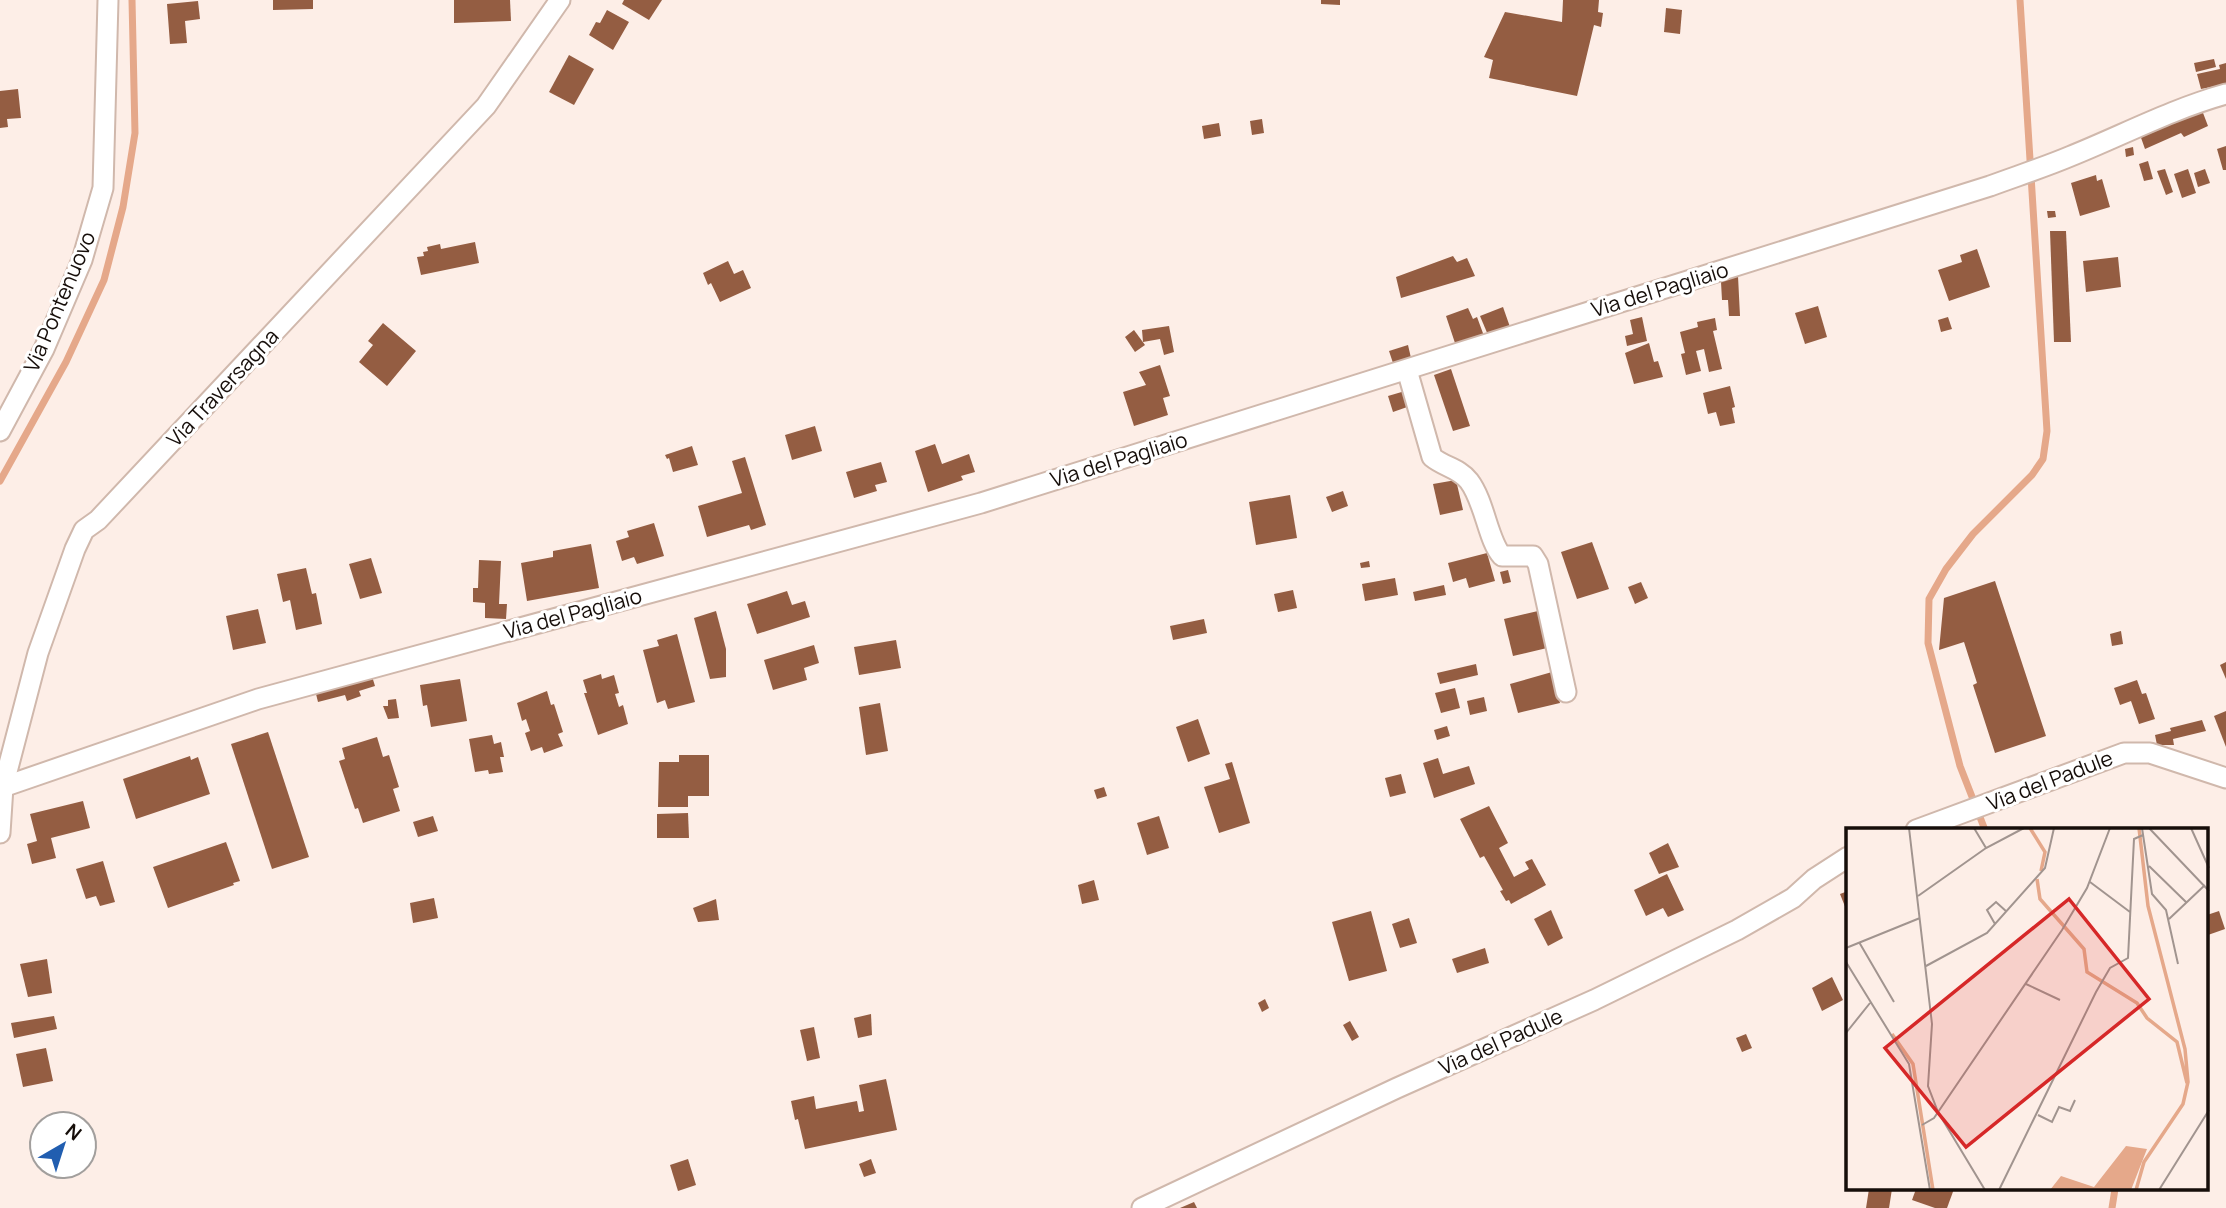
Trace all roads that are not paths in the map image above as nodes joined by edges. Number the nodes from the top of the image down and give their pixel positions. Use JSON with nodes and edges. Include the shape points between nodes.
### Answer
{"nodes":[{"id":1,"x":108,"y":0,"type":"edge"},
{"id":2,"x":560,"y":0,"type":"edge"},
{"id":3,"x":2226,"y":94,"type":"edge"},
{"id":4,"x":1407,"y":370,"type":"junction"},
{"id":5,"x":0,"y":431,"type":"edge"},
{"id":6,"x":1566,"y":692,"type":"dead end"},
{"id":7,"x":2226,"y":778,"type":"edge"},
{"id":8,"x":2,"y":787,"type":"edge"},
{"id":9,"x":1922,"y":828,"type":"edge"},
{"id":10,"x":0,"y":833,"type":"edge"},
{"id":11,"x":1846,"y":858,"type":"edge"},
{"id":12,"x":1142,"y":1208,"type":"edge"}],
"edges":[{"from":1,"to":5,"type":"street","name":"Via Pontenuovo","via":[[103,188],[82,260],[44,349]]},
{"from":2,"to":8,"type":"street","name":"Via Traversagna","via":[[486,106],[84,530],[38,653]]},
{"from":3,"to":4,"type":"street","name":"Via del Pagliaio","via":[[2020,175]]},
{"from":4,"to":6,"type":"street","via":[[1432,457],[1469,481],[1496,550],[1503,556],[1533,555],[1538,564]]},
{"from":4,"to":8,"type":"street","name":"Via del Pagliaio","via":[[981,503],[258,699]]},
{"from":7,"to":9,"type":"street","name":"Via del Padule","via":[[2150,753],[2124,753]]},
{"from":8,"to":10,"type":"street","name":"Via Traversagna"},
{"from":11,"to":12,"type":"street","name":"Via del Padule","via":[[1793,898],[1725,936]]}]}
